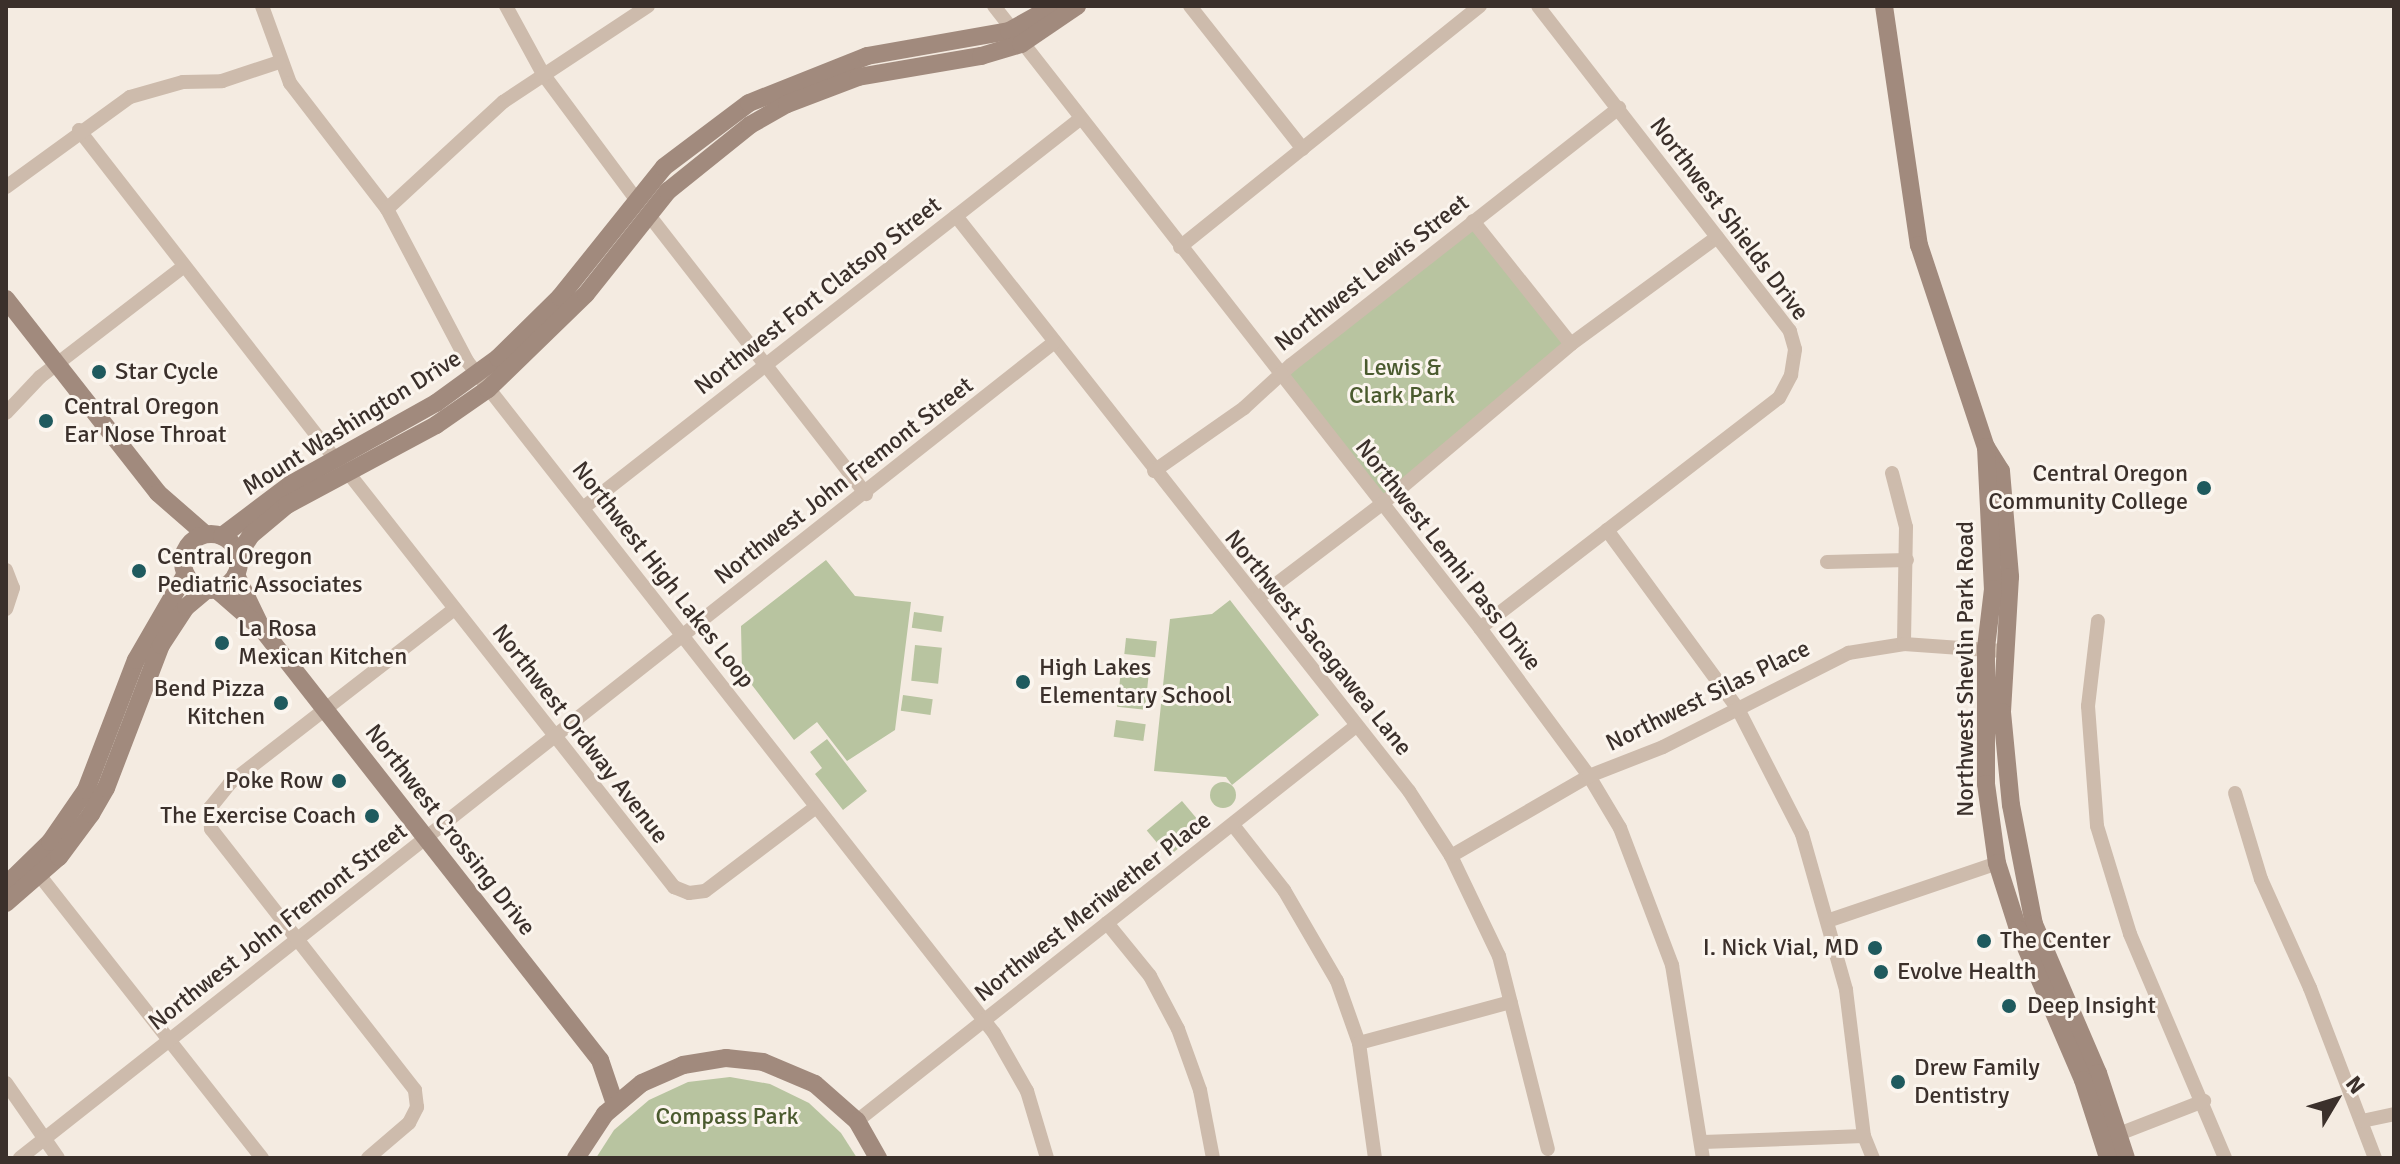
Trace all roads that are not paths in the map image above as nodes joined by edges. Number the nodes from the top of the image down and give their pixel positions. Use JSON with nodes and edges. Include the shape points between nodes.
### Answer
{"nodes":[{"id":1,"x":262,"y":6,"type":"edge"},
{"id":2,"x":506,"y":6,"type":"edge"},
{"id":3,"x":648,"y":6,"type":"edge"},
{"id":4,"x":994,"y":6,"type":"edge"},
{"id":5,"x":1054,"y":6,"type":"edge"},
{"id":6,"x":1077,"y":6,"type":"edge"},
{"id":7,"x":1480,"y":6,"type":"edge"},
{"id":8,"x":1538,"y":6,"type":"edge"},
{"id":9,"x":1884,"y":6,"type":"edge"},
{"id":10,"x":1196,"y":8,"type":"edge"},
{"id":11,"x":1015,"y":38,"type":"junction"},
{"id":12,"x":279,"y":62,"type":"junction"},
{"id":13,"x":543,"y":74,"type":"junction"},
{"id":14,"x":1619,"y":108,"type":"junction"},
{"id":15,"x":1080,"y":119,"type":"junction"},
{"id":16,"x":79,"y":130,"type":"junction"},
{"id":17,"x":1303,"y":149,"type":"junction"},
{"id":18,"x":6,"y":187,"type":"edge"},
{"id":19,"x":635,"y":198,"type":"junction"},
{"id":20,"x":387,"y":209,"type":"junction"},
{"id":21,"x":648,"y":214,"type":"junction"},
{"id":22,"x":956,"y":216,"type":"junction"},
{"id":23,"x":1473,"y":221,"type":"junction"},
{"id":24,"x":1717,"y":237,"type":"junction"},
{"id":25,"x":1180,"y":247,"type":"junction"},
{"id":26,"x":184,"y":266,"type":"junction"},
{"id":27,"x":6,"y":299,"type":"edge"},
{"id":28,"x":1053,"y":343,"type":"junction"},
{"id":29,"x":1571,"y":344,"type":"junction"},
{"id":30,"x":57,"y":364,"type":"junction"},
{"id":31,"x":765,"y":365,"type":"junction"},
{"id":32,"x":1281,"y":373,"type":"junction"},
{"id":33,"x":482,"y":382,"type":"junction"},
{"id":34,"x":6,"y":413,"type":"edge"},
{"id":35,"x":340,"y":464,"type":"junction"},
{"id":36,"x":1154,"y":471,"type":"junction"},
{"id":37,"x":1892,"y":473,"type":"dead end"},
{"id":38,"x":158,"y":493,"type":"junction"},
{"id":39,"x":866,"y":494,"type":"junction"},
{"id":40,"x":1382,"y":504,"type":"junction"},
{"id":41,"x":583,"y":508,"type":"junction"},
{"id":42,"x":1607,"y":530,"type":"junction"},
{"id":43,"x":213,"y":535,"type":"junction"},
{"id":44,"x":185,"y":549,"type":"junction"},
{"id":45,"x":238,"y":555,"type":"junction"},
{"id":46,"x":1907,"y":560,"type":"junction"},
{"id":47,"x":1827,"y":562,"type":"dead end"},
{"id":48,"x":6,"y":570,"type":"edge"},
{"id":49,"x":185,"y":575,"type":"junction"},
{"id":50,"x":236,"y":575,"type":"junction"},
{"id":51,"x":211,"y":590,"type":"junction"},
{"id":52,"x":1258,"y":598,"type":"junction"},
{"id":53,"x":6,"y":609,"type":"edge"},
{"id":54,"x":454,"y":609,"type":"junction"},
{"id":55,"x":2098,"y":621,"type":"dead end"},
{"id":56,"x":1480,"y":628,"type":"junction"},
{"id":57,"x":262,"y":629,"type":"junction"},
{"id":58,"x":684,"y":636,"type":"junction"},
{"id":59,"x":1904,"y":644,"type":"junction"},
{"id":60,"x":1994,"y":650,"type":"junction"},
{"id":61,"x":1738,"y":709,"type":"junction"},
{"id":62,"x":326,"y":710,"type":"junction"},
{"id":63,"x":1356,"y":726,"type":"junction"},
{"id":64,"x":555,"y":738,"type":"junction"},
{"id":65,"x":1589,"y":776,"type":"junction"},
{"id":66,"x":2235,"y":793,"type":"dead end"},
{"id":67,"x":816,"y":807,"type":"junction"},
{"id":68,"x":1233,"y":825,"type":"junction"},
{"id":69,"x":426,"y":839,"type":"junction"},
{"id":70,"x":1451,"y":856,"type":"junction"},
{"id":71,"x":1997,"y":863,"type":"junction"},
{"id":72,"x":40,"y":876,"type":"junction"},
{"id":73,"x":6,"y":885,"type":"edge"},
{"id":74,"x":6,"y":903,"type":"edge"},
{"id":75,"x":1830,"y":920,"type":"junction"},
{"id":76,"x":1107,"y":923,"type":"junction"},
{"id":77,"x":298,"y":939,"type":"junction"},
{"id":78,"x":1511,"y":1002,"type":"junction"},
{"id":79,"x":985,"y":1020,"type":"junction"},
{"id":80,"x":170,"y":1041,"type":"junction"},
{"id":81,"x":1359,"y":1043,"type":"junction"},
{"id":82,"x":600,"y":1060,"type":"junction"},
{"id":83,"x":6,"y":1083,"type":"edge"},
{"id":84,"x":642,"y":1083,"type":"junction"},
{"id":85,"x":2204,"y":1101,"type":"junction"},
{"id":86,"x":615,"y":1104,"type":"junction"},
{"id":87,"x":2394,"y":1114,"type":"edge"},
{"id":88,"x":857,"y":1121,"type":"junction"},
{"id":89,"x":2362,"y":1121,"type":"junction"},
{"id":90,"x":1864,"y":1136,"type":"junction"},
{"id":91,"x":42,"y":1140,"type":"junction"},
{"id":92,"x":1703,"y":1142,"type":"junction"},
{"id":93,"x":2110,"y":1144,"type":"edge"},
{"id":94,"x":1548,"y":1149,"type":"dead end"},
{"id":95,"x":20,"y":1158,"type":"edge"},
{"id":96,"x":58,"y":1158,"type":"edge"},
{"id":97,"x":262,"y":1158,"type":"edge"},
{"id":98,"x":368,"y":1158,"type":"edge"},
{"id":99,"x":576,"y":1158,"type":"edge"},
{"id":100,"x":878,"y":1158,"type":"edge"},
{"id":101,"x":1047,"y":1158,"type":"edge"},
{"id":102,"x":1213,"y":1158,"type":"edge"},
{"id":103,"x":1375,"y":1158,"type":"edge"},
{"id":104,"x":1703,"y":1158,"type":"edge"},
{"id":105,"x":1873,"y":1158,"type":"edge"},
{"id":106,"x":2126,"y":1158,"type":"edge"},
{"id":107,"x":2225,"y":1158,"type":"edge"},
{"id":108,"x":2375,"y":1158,"type":"edge"}],
"edges":[{"from":1,"to":12,"type":"street","name":"Northwest High Lakes Loop"},
{"from":2,"to":13,"type":"street"},
{"from":3,"to":13,"type":"street"},
{"from":4,"to":11,"type":"street","name":"Northwest Lemhi Pass Drive"},
{"from":5,"to":11,"type":"main road","name":"Mount Washington Drive"},
{"from":6,"to":11,"type":"main road","name":"Mount Washington Drive"},
{"from":7,"to":17,"type":"street"},
{"from":8,"to":14,"type":"street","name":"Northwest Shields Drive"},
{"from":9,"to":60,"type":"main road","name":"Northwest Shevlin Park Road","via":[[1919,245],[1986,447]]},
{"from":10,"to":17,"type":"street"},
{"from":11,"to":15,"type":"street","name":"Northwest Lemhi Pass Drive"},
{"from":11,"to":19,"type":"main road","name":"Mount Washington Drive","via":[[867,56],[786,84],[718,123]]},
{"from":11,"to":21,"type":"main road","name":"Mount Washington Drive","via":[[981,56],[858,77],[787,104],[717,147]]},
{"from":12,"to":16,"type":"street","via":[[222,81],[155,87]]},
{"from":12,"to":20,"type":"street","name":"Northwest High Lakes Loop","via":[[306,107]]},
{"from":13,"to":19,"type":"street"},
{"from":13,"to":20,"type":"street","via":[[474,126],[427,177]]},
{"from":14,"to":23,"type":"street","name":"Northwest Lewis Street"},
{"from":14,"to":24,"type":"street","name":"Northwest Shields Drive"},
{"from":15,"to":22,"type":"street","name":"Northwest Fort Clatsop Street"},
{"from":15,"to":25,"type":"street","name":"Northwest Lemhi Pass Drive"},
{"from":16,"to":18,"type":"street"},
{"from":16,"to":26,"type":"street","name":"Northwest Ordway Avenue"},
{"from":17,"to":25,"type":"street"},
{"from":19,"to":33,"type":"main road","name":"Mount Washington Drive","via":[[560,297]]},
{"from":20,"to":33,"type":"street","name":"Northwest High Lakes Loop"},
{"from":21,"to":31,"type":"street"},
{"from":21,"to":33,"type":"main road","name":"Mount Washington Drive","via":[[561,321]]},
{"from":22,"to":28,"type":"street","name":"Northwest Sacagawea Lane"},
{"from":22,"to":31,"type":"street","name":"Northwest Fort Clatsop Street"},
{"from":23,"to":29,"type":"street"},
{"from":23,"to":32,"type":"street","name":"Northwest Lewis Street"},
{"from":24,"to":29,"type":"street"},
{"from":24,"to":42,"type":"street","name":"Northwest Shields Drive","via":[[1790,331],[1791,375],[1779,398]]},
{"from":25,"to":32,"type":"street","name":"Northwest Lemhi Pass Drive"},
{"from":26,"to":30,"type":"street"},
{"from":26,"to":35,"type":"street","name":"Northwest Ordway Avenue"},
{"from":27,"to":30,"type":"main road"},
{"from":28,"to":36,"type":"street","name":"Northwest Sacagawea Lane"},
{"from":28,"to":39,"type":"street","name":"Northwest John Fremont Street"},
{"from":29,"to":40,"type":"street"},
{"from":30,"to":34,"type":"street"},
{"from":30,"to":38,"type":"main road"},
{"from":31,"to":39,"type":"street"},
{"from":31,"to":41,"type":"street","name":"Northwest Fort Clatsop Street"},
{"from":32,"to":36,"type":"street","name":"Northwest Lewis Street","via":[[1244,408]]},
{"from":32,"to":40,"type":"street","name":"Northwest Lemhi Pass Drive"},
{"from":33,"to":35,"type":"main road","name":"Mount Washington Drive","via":[[436,425]]},
{"from":33,"to":41,"type":"street","name":"Northwest High Lakes Loop"},
{"from":35,"to":43,"type":"main road","name":"Mount Washington Drive"},
{"from":35,"to":45,"type":"main road","name":"Mount Washington Drive","via":[[267,521]]},
{"from":35,"to":54,"type":"street","name":"Northwest Ordway Avenue"},
{"from":36,"to":52,"type":"street","name":"Northwest Sacagawea Lane"},
{"from":37,"to":46,"type":"street","via":[[1904,509]]},
{"from":38,"to":43,"type":"main road"},
{"from":38,"to":44,"type":"main road"},
{"from":39,"to":58,"type":"street","name":"Northwest John Fremont Street"},
{"from":40,"to":52,"type":"street"},
{"from":40,"to":56,"type":"street","name":"Northwest Lemhi Pass Drive"},
{"from":41,"to":58,"type":"street","name":"Northwest High Lakes Loop"},
{"from":42,"to":56,"type":"street","name":"Northwest Shields Drive"},
{"from":42,"to":61,"type":"street"},
{"from":43,"to":44,"type":"main road"},
{"from":43,"to":45,"type":"main road"},
{"from":44,"to":49,"type":"main road"},
{"from":45,"to":50,"type":"main road"},
{"from":46,"to":47,"type":"street"},
{"from":46,"to":59,"type":"street"},
{"from":48,"to":53,"type":"street","via":[[13,588]]},
{"from":49,"to":51,"type":"main road"},
{"from":49,"to":73,"type":"main road","via":[[136,660],[86,790],[50,842]]},
{"from":50,"to":51,"type":"main road"},
{"from":50,"to":57,"type":"main road","name":"Northwest Crossing Drive"},
{"from":51,"to":57,"type":"main road","name":"Northwest Crossing Drive"},
{"from":51,"to":72,"type":"main road","via":[[178,616],[161,645],[106,788],[75,838]]},
{"from":52,"to":63,"type":"street","name":"Northwest Sacagawea Lane"},
{"from":54,"to":62,"type":"street"},
{"from":54,"to":64,"type":"street","name":"Northwest Ordway Avenue"},
{"from":55,"to":85,"type":"street","via":[[2088,706],[2097,826],[2130,934]]},
{"from":56,"to":65,"type":"street","name":"Northwest Lemhi Pass Drive"},
{"from":57,"to":62,"type":"main road","name":"Northwest Crossing Drive"},
{"from":58,"to":64,"type":"street","name":"Northwest John Fremont Street"},
{"from":58,"to":67,"type":"street","name":"Northwest High Lakes Loop"},
{"from":59,"to":60,"type":"street","name":"Northwest Silas Place"},
{"from":59,"to":61,"type":"street","name":"Northwest Silas Place","via":[[1848,653]]},
{"from":60,"to":71,"type":"main road","name":"Northwest Shevlin Park Road","via":[[1986,784]]},
{"from":60,"to":93,"type":"main road","name":"Northwest Shevlin Park Road","via":[[2006,760],[2034,924]]},
{"from":61,"to":65,"type":"street","name":"Northwest Silas Place"},
{"from":61,"to":75,"type":"street","via":[[1802,834]]},
{"from":62,"to":69,"type":"main road","name":"Northwest Crossing Drive"},
{"from":62,"to":77,"type":"street","via":[[230,783],[210,808],[211,829]]},
{"from":63,"to":68,"type":"street","name":"Northwest Meriwether Place"},
{"from":63,"to":70,"type":"street","name":"Northwest Sacagawea Lane"},
{"from":64,"to":67,"type":"street","name":"Northwest Ordway Avenue","via":[[666,880],[689,893],[716,884]]},
{"from":64,"to":69,"type":"street","name":"Northwest John Fremont Street"},
{"from":65,"to":70,"type":"street","name":"Northwest Silas Place"},
{"from":65,"to":92,"type":"street","name":"Northwest Lemhi Pass Drive","via":[[1620,828],[1672,965]]},
{"from":66,"to":89,"type":"street","via":[[2261,879]]},
{"from":67,"to":79,"type":"street","name":"Northwest High Lakes Loop"},
{"from":68,"to":76,"type":"street","name":"Northwest Meriwether Place"},
{"from":68,"to":81,"type":"street","via":[[1304,919],[1337,981]]},
{"from":69,"to":77,"type":"street","name":"Northwest John Fremont Street"},
{"from":69,"to":82,"type":"main road","name":"Northwest Crossing Drive"},
{"from":70,"to":78,"type":"street","name":"Northwest Sacagawea Lane","via":[[1484,918]]},
{"from":71,"to":75,"type":"street"},
{"from":71,"to":93,"type":"main road","name":"Northwest Shevlin Park Road"},
{"from":72,"to":74,"type":"main road"},
{"from":72,"to":80,"type":"street"},
{"from":75,"to":90,"type":"street","via":[[1861,1082]]},
{"from":76,"to":79,"type":"street","name":"Northwest Meriwether Place"},
{"from":76,"to":102,"type":"street","via":[[1150,976],[1178,1029],[1200,1090]]},
{"from":77,"to":80,"type":"street","name":"Northwest John Fremont Street"},
{"from":77,"to":98,"type":"street","via":[[416,1094],[409,1123]]},
{"from":78,"to":81,"type":"street"},
{"from":78,"to":94,"type":"street","name":"Northwest Sacagawea Lane"},
{"from":79,"to":88,"type":"street","name":"Northwest Meriwether Place"},
{"from":79,"to":101,"type":"street","name":"Northwest High Lakes Loop","via":[[1027,1091]]},
{"from":80,"to":91,"type":"street","name":"Northwest John Fremont Street"},
{"from":80,"to":97,"type":"street"},
{"from":81,"to":103,"type":"street"},
{"from":82,"to":84,"type":"main road","name":"Northwest Crossing Drive"},
{"from":82,"to":86,"type":"main road","name":"Northwest Crossing Drive"},
{"from":83,"to":91,"type":"street"},
{"from":84,"to":86,"type":"main road"},
{"from":84,"to":88,"type":"main road","via":[[683,1065],[745,1058],[815,1084]]},
{"from":85,"to":93,"type":"street"},
{"from":85,"to":107,"type":"street"},
{"from":86,"to":99,"type":"main road"},
{"from":87,"to":89,"type":"street"},
{"from":88,"to":100,"type":"main road"},
{"from":89,"to":108,"type":"street"},
{"from":90,"to":92,"type":"street"},
{"from":90,"to":105,"type":"street"},
{"from":91,"to":95,"type":"street","name":"Northwest John Fremont Street"},
{"from":91,"to":96,"type":"street"},
{"from":92,"to":104,"type":"street","name":"Northwest Lemhi Pass Drive"},
{"from":93,"to":106,"type":"main road","name":"Northwest Shevlin Park Road"}]}
